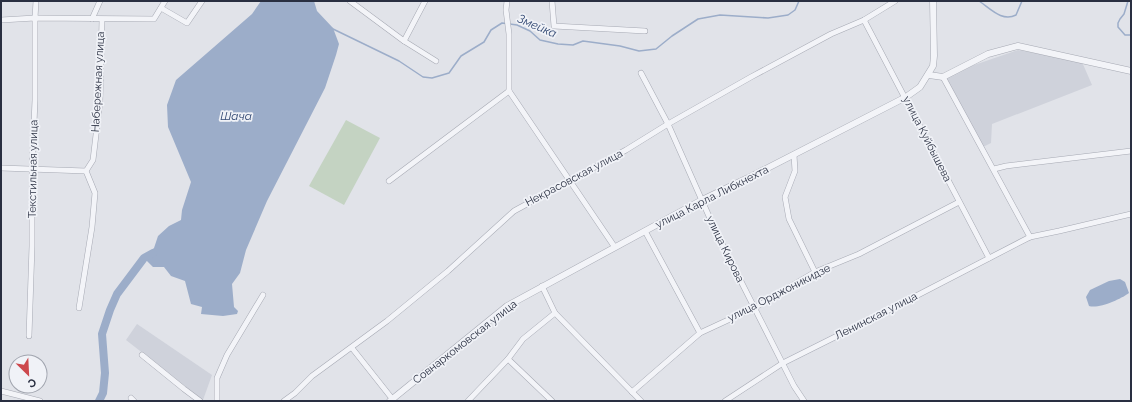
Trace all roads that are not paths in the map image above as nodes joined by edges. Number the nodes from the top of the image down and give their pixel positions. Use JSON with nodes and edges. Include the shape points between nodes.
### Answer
{"nodes":[{"id":1,"x":36,"y":1,"type":"edge"},
{"id":2,"x":100,"y":1,"type":"edge"},
{"id":3,"x":166,"y":1,"type":"edge"},
{"id":4,"x":202,"y":1,"type":"edge"},
{"id":5,"x":350,"y":1,"type":"edge"},
{"id":6,"x":425,"y":1,"type":"edge"},
{"id":7,"x":507,"y":1,"type":"edge"},
{"id":8,"x":552,"y":1,"type":"edge"},
{"id":9,"x":895,"y":1,"type":"edge"},
{"id":10,"x":933,"y":1,"type":"edge"},
{"id":11,"x":161,"y":8,"type":"junction"},
{"id":12,"x":35,"y":18,"type":"junction"},
{"id":13,"x":92,"y":19,"type":"junction"},
{"id":14,"x":1,"y":20,"type":"edge"},
{"id":15,"x":102,"y":20,"type":"junction"},
{"id":16,"x":864,"y":20,"type":"junction"},
{"id":17,"x":645,"y":31,"type":"dead end"},
{"id":18,"x":404,"y":41,"type":"junction"},
{"id":19,"x":436,"y":62,"type":"dead end"},
{"id":20,"x":1131,"y":71,"type":"edge"},
{"id":21,"x":641,"y":73,"type":"dead end"},
{"id":22,"x":929,"y":75,"type":"junction"},
{"id":23,"x":943,"y":77,"type":"junction"},
{"id":24,"x":509,"y":91,"type":"junction"},
{"id":25,"x":906,"y":97,"type":"junction"},
{"id":26,"x":668,"y":124,"type":"junction"},
{"id":27,"x":1131,"y":151,"type":"edge"},
{"id":28,"x":794,"y":155,"type":"junction"},
{"id":29,"x":1,"y":168,"type":"edge"},
{"id":30,"x":994,"y":169,"type":"junction"},
{"id":31,"x":32,"y":170,"type":"junction"},
{"id":32,"x":86,"y":171,"type":"junction"},
{"id":33,"x":389,"y":181,"type":"dead end"},
{"id":34,"x":569,"y":181,"type":"junction"},
{"id":35,"x":702,"y":200,"type":"junction"},
{"id":36,"x":959,"y":202,"type":"junction"},
{"id":37,"x":1131,"y":214,"type":"edge"},
{"id":38,"x":645,"y":231,"type":"junction"},
{"id":39,"x":1030,"y":237,"type":"junction"},
{"id":40,"x":614,"y":246,"type":"junction"},
{"id":41,"x":989,"y":258,"type":"junction"},
{"id":42,"x":815,"y":272,"type":"junction"},
{"id":43,"x":542,"y":286,"type":"junction"},
{"id":44,"x":263,"y":294,"type":"dead end"},
{"id":45,"x":79,"y":308,"type":"dead end"},
{"id":46,"x":754,"y":308,"type":"junction"},
{"id":47,"x":555,"y":313,"type":"junction"},
{"id":48,"x":700,"y":333,"type":"junction"},
{"id":49,"x":29,"y":336,"type":"dead end"},
{"id":50,"x":352,"y":348,"type":"junction"},
{"id":51,"x":142,"y":355,"type":"dead end"},
{"id":52,"x":508,"y":360,"type":"junction"},
{"id":53,"x":783,"y":364,"type":"junction"},
{"id":54,"x":1,"y":391,"type":"edge"},
{"id":55,"x":632,"y":392,"type":"junction"},
{"id":56,"x":392,"y":400,"type":"edge"},
{"id":57,"x":40,"y":401,"type":"edge"},
{"id":58,"x":200,"y":401,"type":"edge"},
{"id":59,"x":217,"y":401,"type":"edge"},
{"id":60,"x":284,"y":401,"type":"edge"},
{"id":61,"x":468,"y":401,"type":"edge"},
{"id":62,"x":552,"y":401,"type":"edge"},
{"id":63,"x":642,"y":401,"type":"edge"},
{"id":64,"x":726,"y":401,"type":"edge"},
{"id":65,"x":804,"y":401,"type":"edge"}],
"edges":[{"from":1,"to":12,"type":"street","name":"Текстильная улица"},
{"from":2,"to":13,"type":"street"},
{"from":3,"to":11,"type":"street"},
{"from":4,"to":11,"type":"street","via":[[187,22]]},
{"from":5,"to":18,"type":"street"},
{"from":6,"to":18,"type":"street"},
{"from":7,"to":24,"type":"street"},
{"from":8,"to":17,"type":"street","via":[[554,26]]},
{"from":9,"to":16,"type":"street","name":"Некрасовская улица"},
{"from":10,"to":22,"type":"street","via":[[934,56]]},
{"from":11,"to":15,"type":"street","via":[[154,19]]},
{"from":12,"to":13,"type":"street"},
{"from":12,"to":14,"type":"street"},
{"from":12,"to":31,"type":"street","name":"Текстильная улица"},
{"from":13,"to":15,"type":"street"},
{"from":15,"to":32,"type":"street","name":"Набережная улица","via":[[100,101],[93,160]]},
{"from":16,"to":25,"type":"street","name":"улица Куйбышева"},
{"from":16,"to":26,"type":"street","name":"Некрасовская улица","via":[[831,34]]},
{"from":18,"to":19,"type":"street"},
{"from":20,"to":23,"type":"street","via":[[1018,46],[988,54]]},
{"from":21,"to":26,"type":"street","name":"улица Кирова"},
{"from":22,"to":23,"type":"street"},
{"from":22,"to":25,"type":"street","name":"улица Карла Либкнехта","via":[[920,87]]},
{"from":23,"to":30,"type":"street"},
{"from":24,"to":33,"type":"street"},
{"from":24,"to":34,"type":"street"},
{"from":25,"to":28,"type":"street","name":"улица Карла Либкнехта"},
{"from":25,"to":36,"type":"street","name":"улица Куйбышева"},
{"from":26,"to":34,"type":"street","name":"Некрасовская улица"},
{"from":26,"to":35,"type":"street","name":"улица Кирова"},
{"from":27,"to":30,"type":"street"},
{"from":28,"to":35,"type":"street","name":"улица Карла Либкнехта"},
{"from":28,"to":42,"type":"street","via":[[795,171],[785,197],[789,219]]},
{"from":29,"to":31,"type":"street"},
{"from":30,"to":39,"type":"street"},
{"from":31,"to":32,"type":"street"},
{"from":31,"to":49,"type":"street","name":"Текстильная улица"},
{"from":32,"to":45,"type":"street","via":[[95,193]]},
{"from":34,"to":40,"type":"street"},
{"from":34,"to":50,"type":"street","name":"Некрасовская улица","via":[[514,211],[448,271]]},
{"from":35,"to":38,"type":"street","name":"улица Карла Либкнехта"},
{"from":35,"to":46,"type":"street","name":"улица Кирова"},
{"from":36,"to":41,"type":"street","name":"улица Куйбышева"},
{"from":36,"to":42,"type":"street","name":"улица Орджоникидзе","via":[[859,254]]},
{"from":37,"to":39,"type":"street","name":"Ленинская улица"},
{"from":38,"to":40,"type":"street","name":"улица Карла Либкнехта"},
{"from":38,"to":48,"type":"street"},
{"from":39,"to":41,"type":"street","name":"Ленинская улица"},
{"from":40,"to":43,"type":"street","name":"улица Карла Либкнехта"},
{"from":41,"to":53,"type":"street","name":"Ленинская улица"},
{"from":42,"to":46,"type":"street","name":"улица Орджоникидзе"},
{"from":43,"to":47,"type":"street"},
{"from":43,"to":56,"type":"street","name":"Совнаркомовская улица","via":[[507,306]]},
{"from":44,"to":59,"type":"street","via":[[227,355],[217,378]]},
{"from":46,"to":48,"type":"street","name":"улица Орджоникидзе"},
{"from":46,"to":53,"type":"street","name":"улица Кирова"},
{"from":47,"to":52,"type":"street","via":[[523,339]]},
{"from":47,"to":55,"type":"street"},
{"from":48,"to":55,"type":"street","name":"улица Орджоникидзе"},
{"from":50,"to":56,"type":"street"},
{"from":50,"to":60,"type":"street","name":"Некрасовская улица","via":[[312,376]]},
{"from":51,"to":58,"type":"street"},
{"from":52,"to":61,"type":"street"},
{"from":52,"to":62,"type":"street"},
{"from":53,"to":64,"type":"street","name":"Ленинская улица"},
{"from":53,"to":65,"type":"street","name":"улица Кирова"},
{"from":54,"to":57,"type":"street"},
{"from":55,"to":63,"type":"street"}]}
